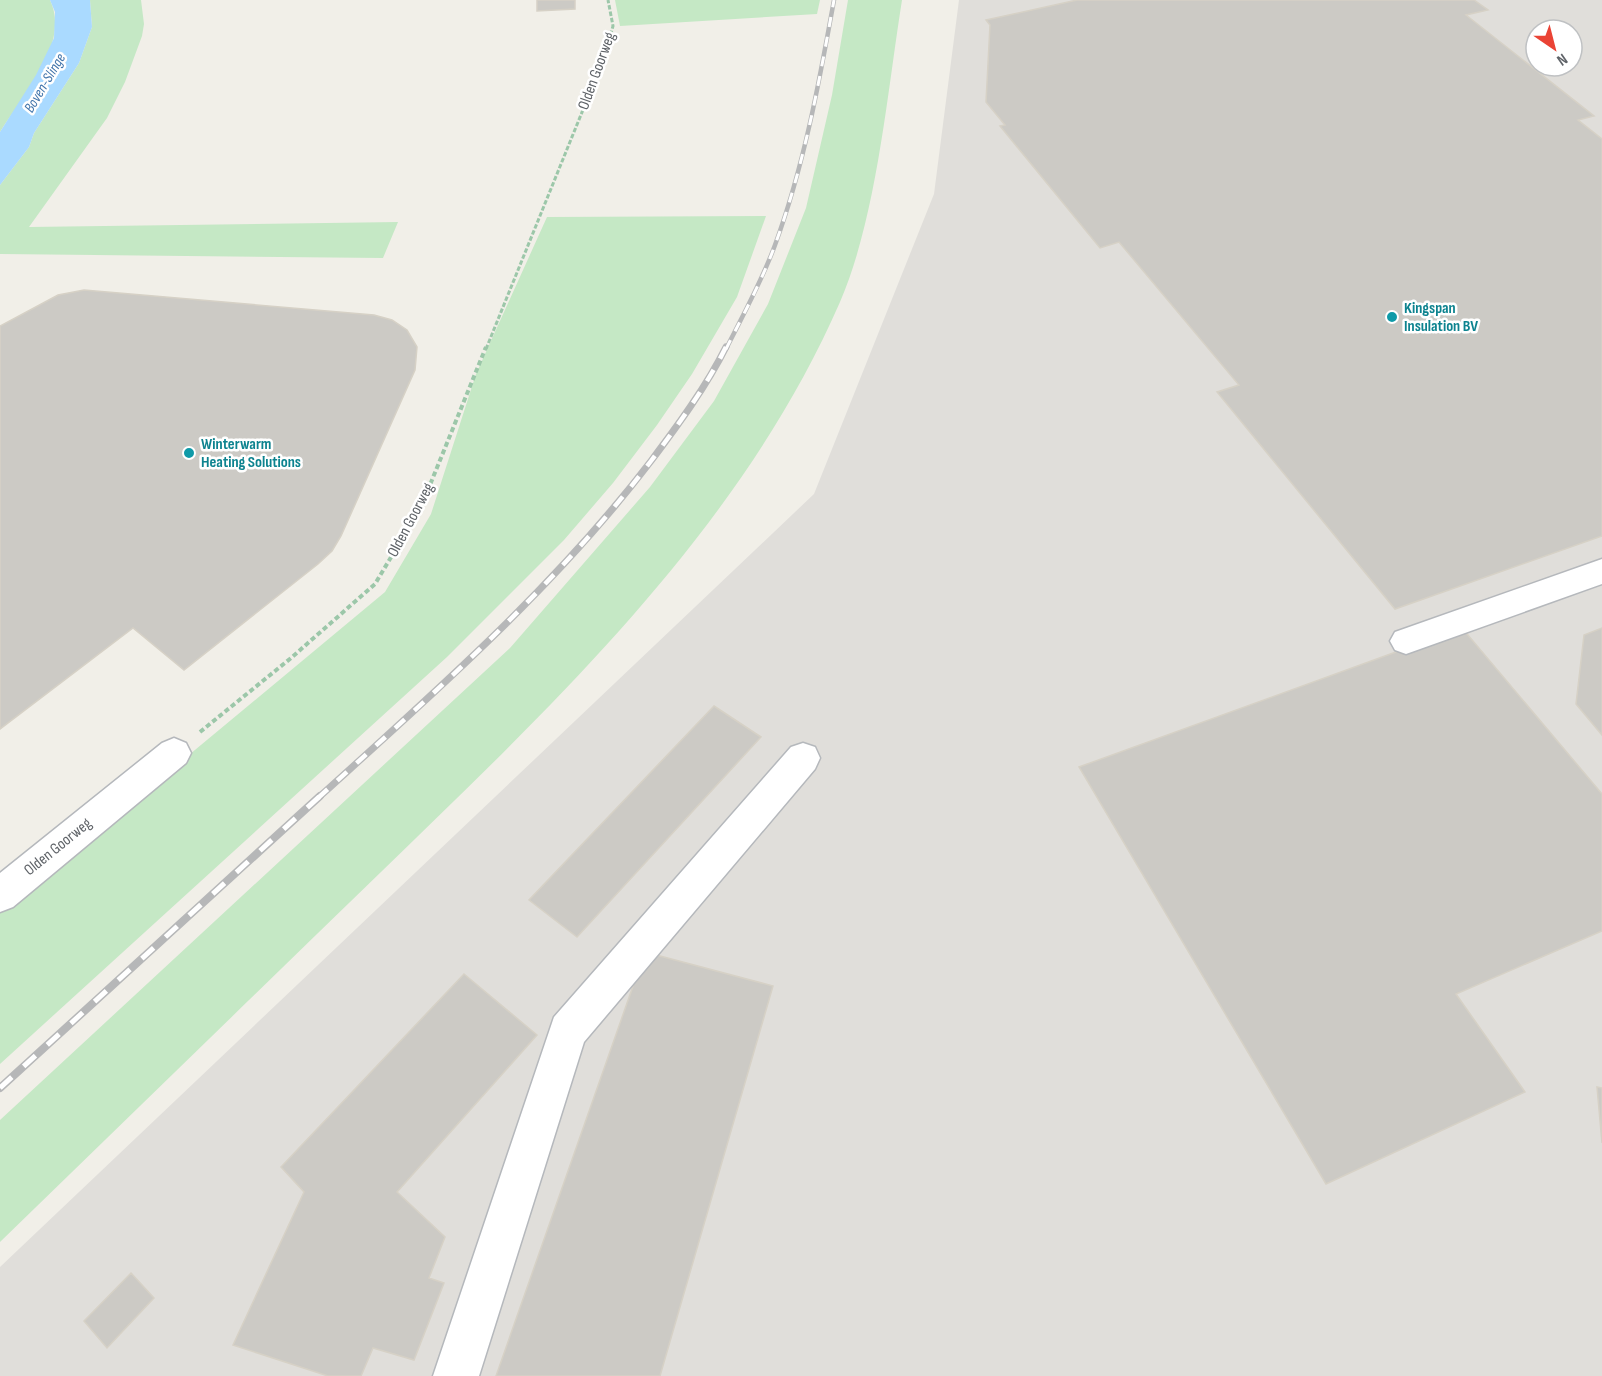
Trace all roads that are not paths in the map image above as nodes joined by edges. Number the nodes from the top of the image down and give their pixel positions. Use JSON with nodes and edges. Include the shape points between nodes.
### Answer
{"nodes":[{"id":1,"x":1602,"y":571,"type":"edge"},
{"id":2,"x":1406,"y":641,"type":"dead end"},
{"id":3,"x":174,"y":753,"type":"road end"},
{"id":4,"x":802,"y":758,"type":"dead end"},
{"id":5,"x":0,"y":895,"type":"edge"},
{"id":6,"x":456,"y":1376,"type":"edge"}],
"edges":[{"from":1,"to":2,"type":"street"},
{"from":3,"to":5,"type":"street","name":"Olden Goorweg"},
{"from":4,"to":6,"type":"street","via":[[568,1031]]}]}
